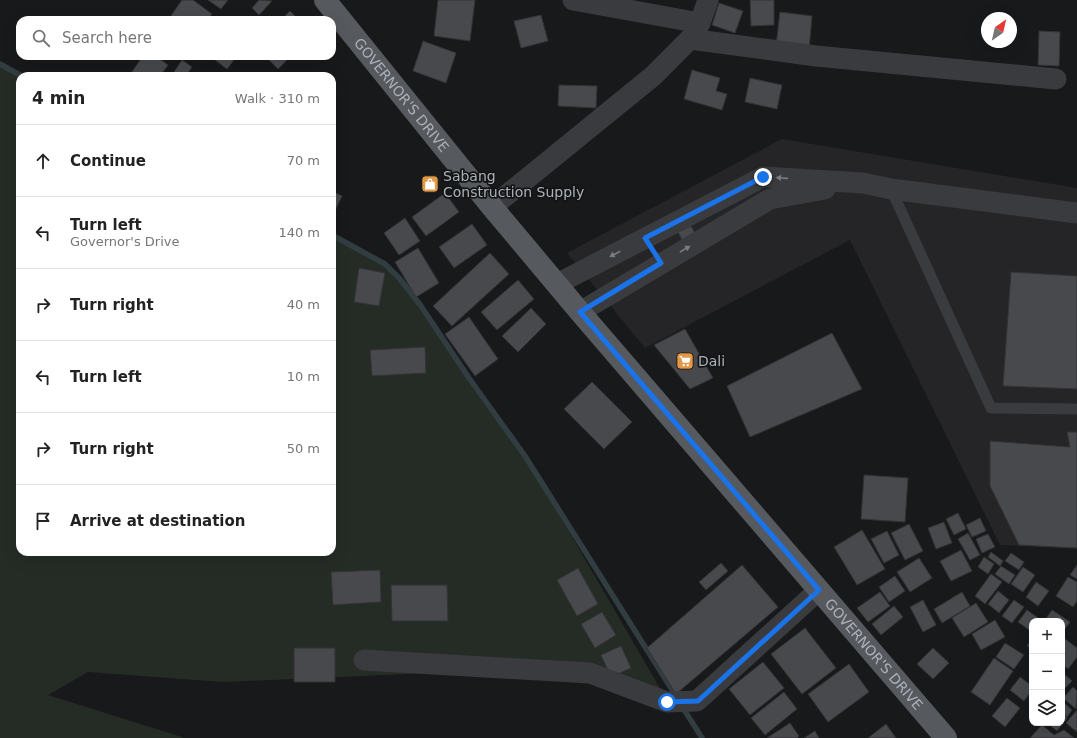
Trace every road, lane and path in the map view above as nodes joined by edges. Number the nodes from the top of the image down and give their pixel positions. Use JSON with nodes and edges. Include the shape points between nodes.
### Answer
{"nodes":[{"id":1,"x":325,"y":0,"type":"edge"},
{"id":2,"x":573,"y":0,"type":"edge"},
{"id":3,"x":708,"y":0,"type":"edge"},
{"id":4,"x":695,"y":31,"type":"junction"},
{"id":5,"x":1056,"y":79,"type":"dead end"},
{"id":6,"x":863,"y":183,"type":"junction"},
{"id":7,"x":891,"y":189,"type":"junction"},
{"id":8,"x":492,"y":207,"type":"junction"},
{"id":9,"x":1077,"y":213,"type":"edge"},
{"id":10,"x":645,"y":238,"type":"junction"},
{"id":11,"x":661,"y":263,"type":"junction"},
{"id":12,"x":557,"y":284,"type":"junction"},
{"id":13,"x":580,"y":312,"type":"junction"},
{"id":14,"x":1077,"y":409,"type":"edge"},
{"id":15,"x":819,"y":590,"type":"junction"},
{"id":16,"x":364,"y":660,"type":"dead end"},
{"id":17,"x":946,"y":738,"type":"edge"}],
"edges":[{"from":1,"to":8,"type":"main road","name":"GOVERNOR'S DRIVE"},
{"from":2,"to":4,"type":"street"},
{"from":3,"to":4,"type":"street"},
{"from":4,"to":5,"type":"street","via":[[816,56]]},
{"from":4,"to":8,"type":"street","via":[[654,76]]},
{"from":6,"to":7,"type":"street"},
{"from":6,"to":10,"type":"street","one_way":true,"via":[[763,177]]},
{"from":11,"to":6,"type":"street","one_way":true,"via":[[770,199]]},
{"from":7,"to":9,"type":"street"},
{"from":7,"to":14,"type":"lane","via":[[991,408]]},
{"from":8,"to":12,"type":"main road","name":"GOVERNOR'S DRIVE"},
{"from":10,"to":11,"type":"street"},
{"from":10,"to":12,"type":"street","one_way":true},
{"from":11,"to":13,"type":"street"},
{"from":12,"to":13,"type":"main road","name":"GOVERNOR'S DRIVE"},
{"from":13,"to":15,"type":"main road","name":"GOVERNOR'S DRIVE"},
{"from":15,"to":16,"type":"street","via":[[698,701],[667,702],[590,672]]},
{"from":15,"to":17,"type":"main road","name":"GOVERNOR'S DRIVE"}]}
